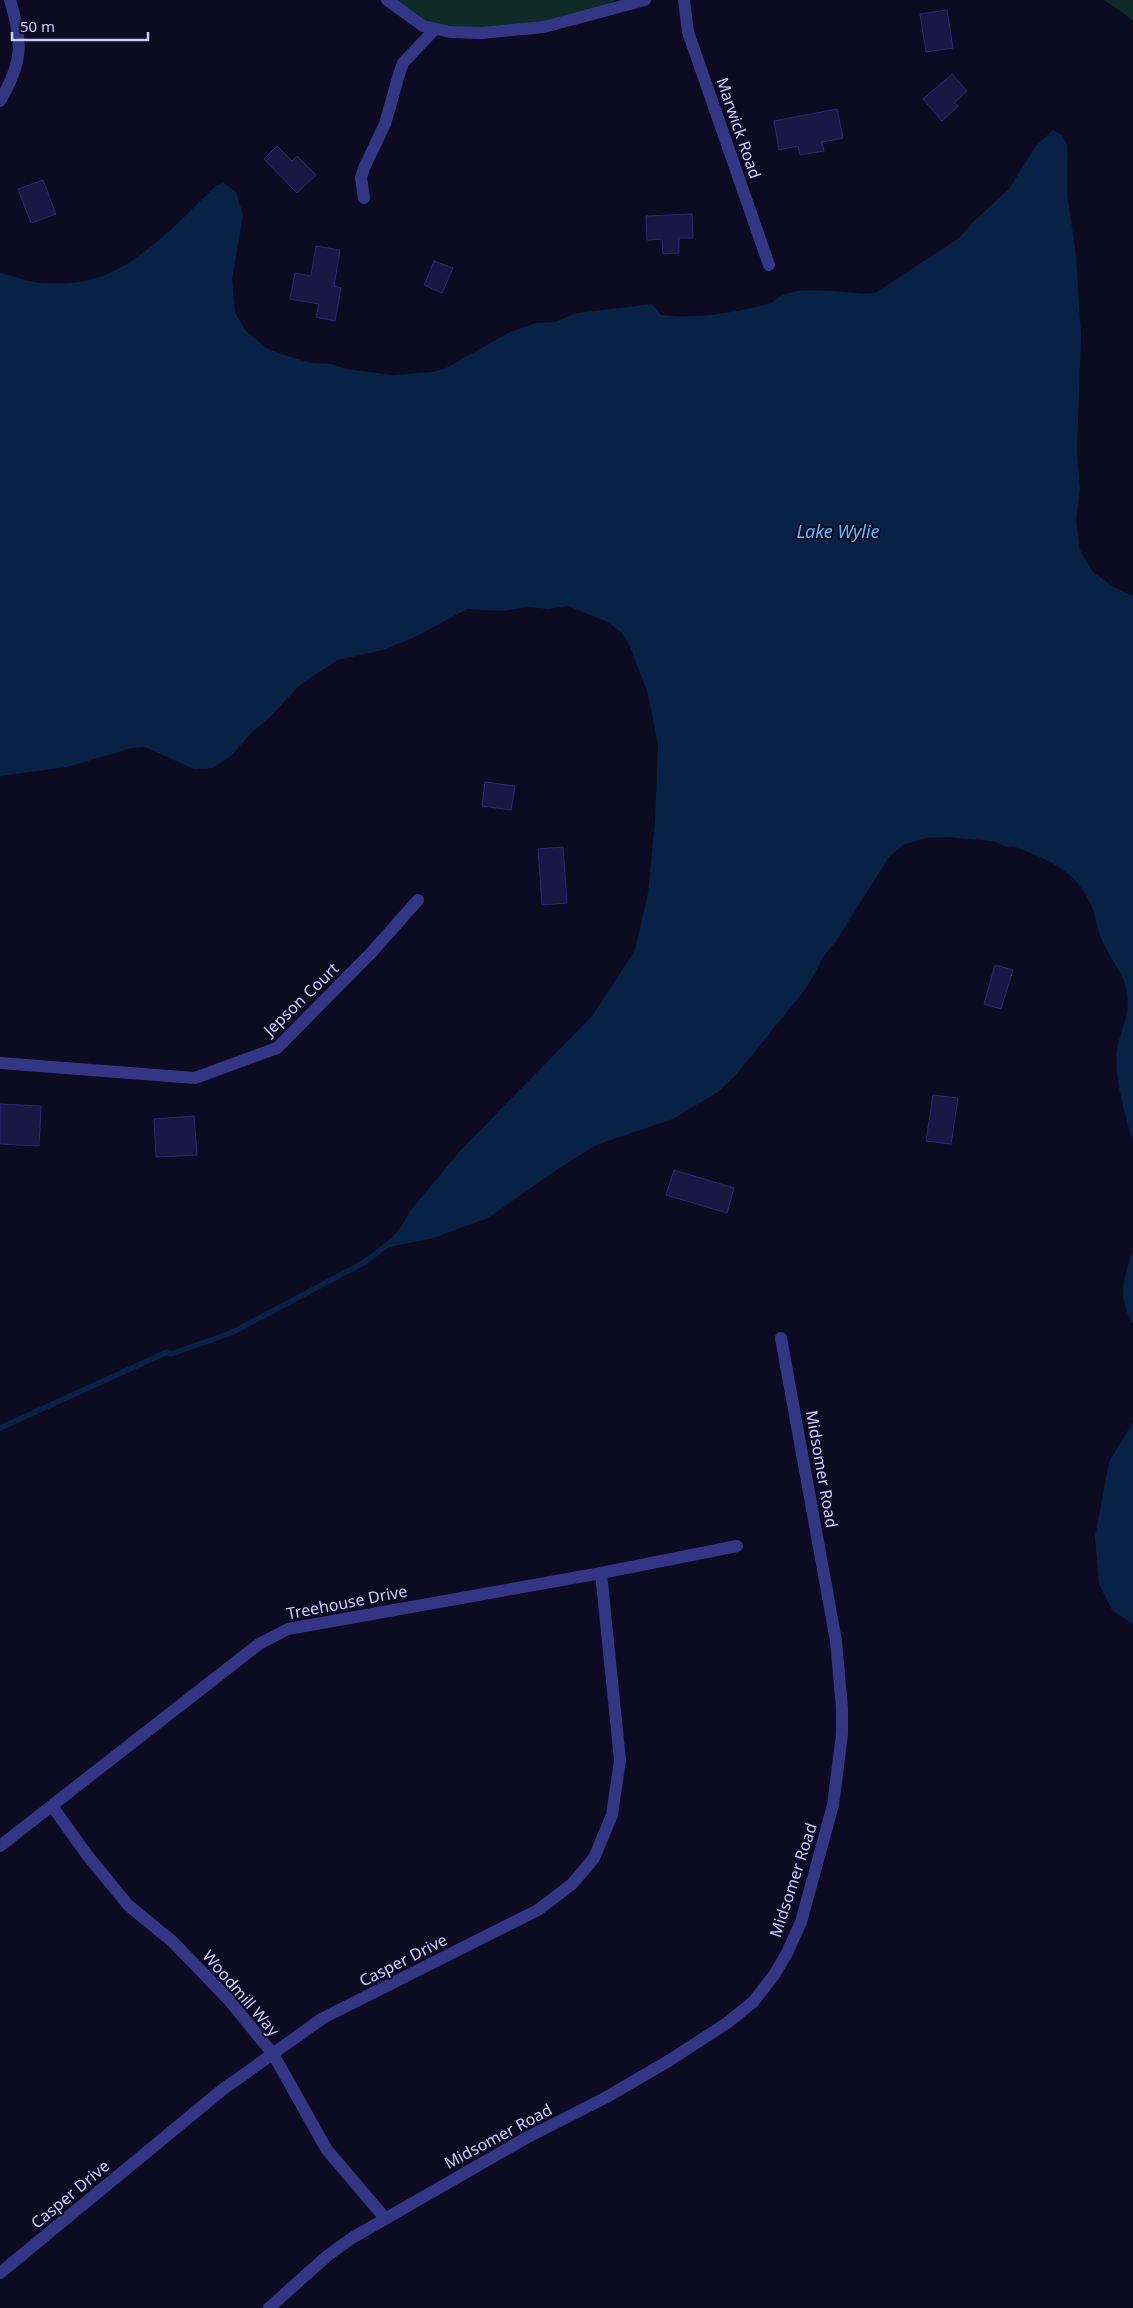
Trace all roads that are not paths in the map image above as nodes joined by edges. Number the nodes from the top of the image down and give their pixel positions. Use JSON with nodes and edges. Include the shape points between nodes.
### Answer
{"nodes":[{"id":1,"x":10,"y":0,"type":"edge"},
{"id":2,"x":387,"y":0,"type":"edge"},
{"id":3,"x":644,"y":0,"type":"edge"},
{"id":4,"x":684,"y":0,"type":"edge"},
{"id":5,"x":434,"y":30,"type":"junction"},
{"id":6,"x":0,"y":101,"type":"edge"},
{"id":7,"x":364,"y":198,"type":"dead end"},
{"id":8,"x":769,"y":265,"type":"dead end"},
{"id":9,"x":418,"y":900,"type":"dead end"},
{"id":10,"x":0,"y":1063,"type":"edge"},
{"id":11,"x":781,"y":1338,"type":"dead end"},
{"id":12,"x":737,"y":1546,"type":"dead end"},
{"id":13,"x":602,"y":1573,"type":"junction"},
{"id":14,"x":52,"y":1806,"type":"junction"},
{"id":15,"x":0,"y":1846,"type":"edge"},
{"id":16,"x":273,"y":2054,"type":"junction"},
{"id":17,"x":385,"y":2218,"type":"junction"},
{"id":18,"x":0,"y":2273,"type":"edge"},
{"id":19,"x":269,"y":2308,"type":"edge"}],
"edges":[{"from":1,"to":6,"type":"street","via":[[19,28],[20,46],[17,64]]},
{"from":2,"to":5,"type":"street","via":[[414,22]]},
{"from":3,"to":5,"type":"street","via":[[524,30]]},
{"from":4,"to":8,"type":"street","name":"Marwick Road","via":[[688,32]]},
{"from":5,"to":7,"type":"street","via":[[400,71],[386,124],[361,178]]},
{"from":9,"to":10,"type":"street","name":"Jepson Court","via":[[371,953],[277,1048],[195,1078]]},
{"from":11,"to":17,"type":"street","name":"Midsomer Road","via":[[836,1641],[842,1708],[833,1805],[801,1922],[774,1975],[753,2002],[727,2023],[605,2098]]},
{"from":12,"to":13,"type":"street","name":"Treehouse Drive"},
{"from":13,"to":14,"type":"street","name":"Treehouse Drive","via":[[288,1629],[259,1644]]},
{"from":13,"to":16,"type":"street","name":"Casper Drive","via":[[620,1760],[612,1815],[594,1858],[572,1884],[538,1910],[323,2018]]},
{"from":14,"to":15,"type":"street","name":"Treehouse Drive"},
{"from":14,"to":16,"type":"street","name":"Woodmill Way","via":[[128,1905],[173,1942],[228,1999]]},
{"from":16,"to":17,"type":"street","name":"Woodmill Way","via":[[326,2150]]},
{"from":16,"to":18,"type":"street","name":"Casper Drive","via":[[222,2090]]},
{"from":17,"to":19,"type":"street","name":"Midsomer Road","via":[[327,2256]]}]}
